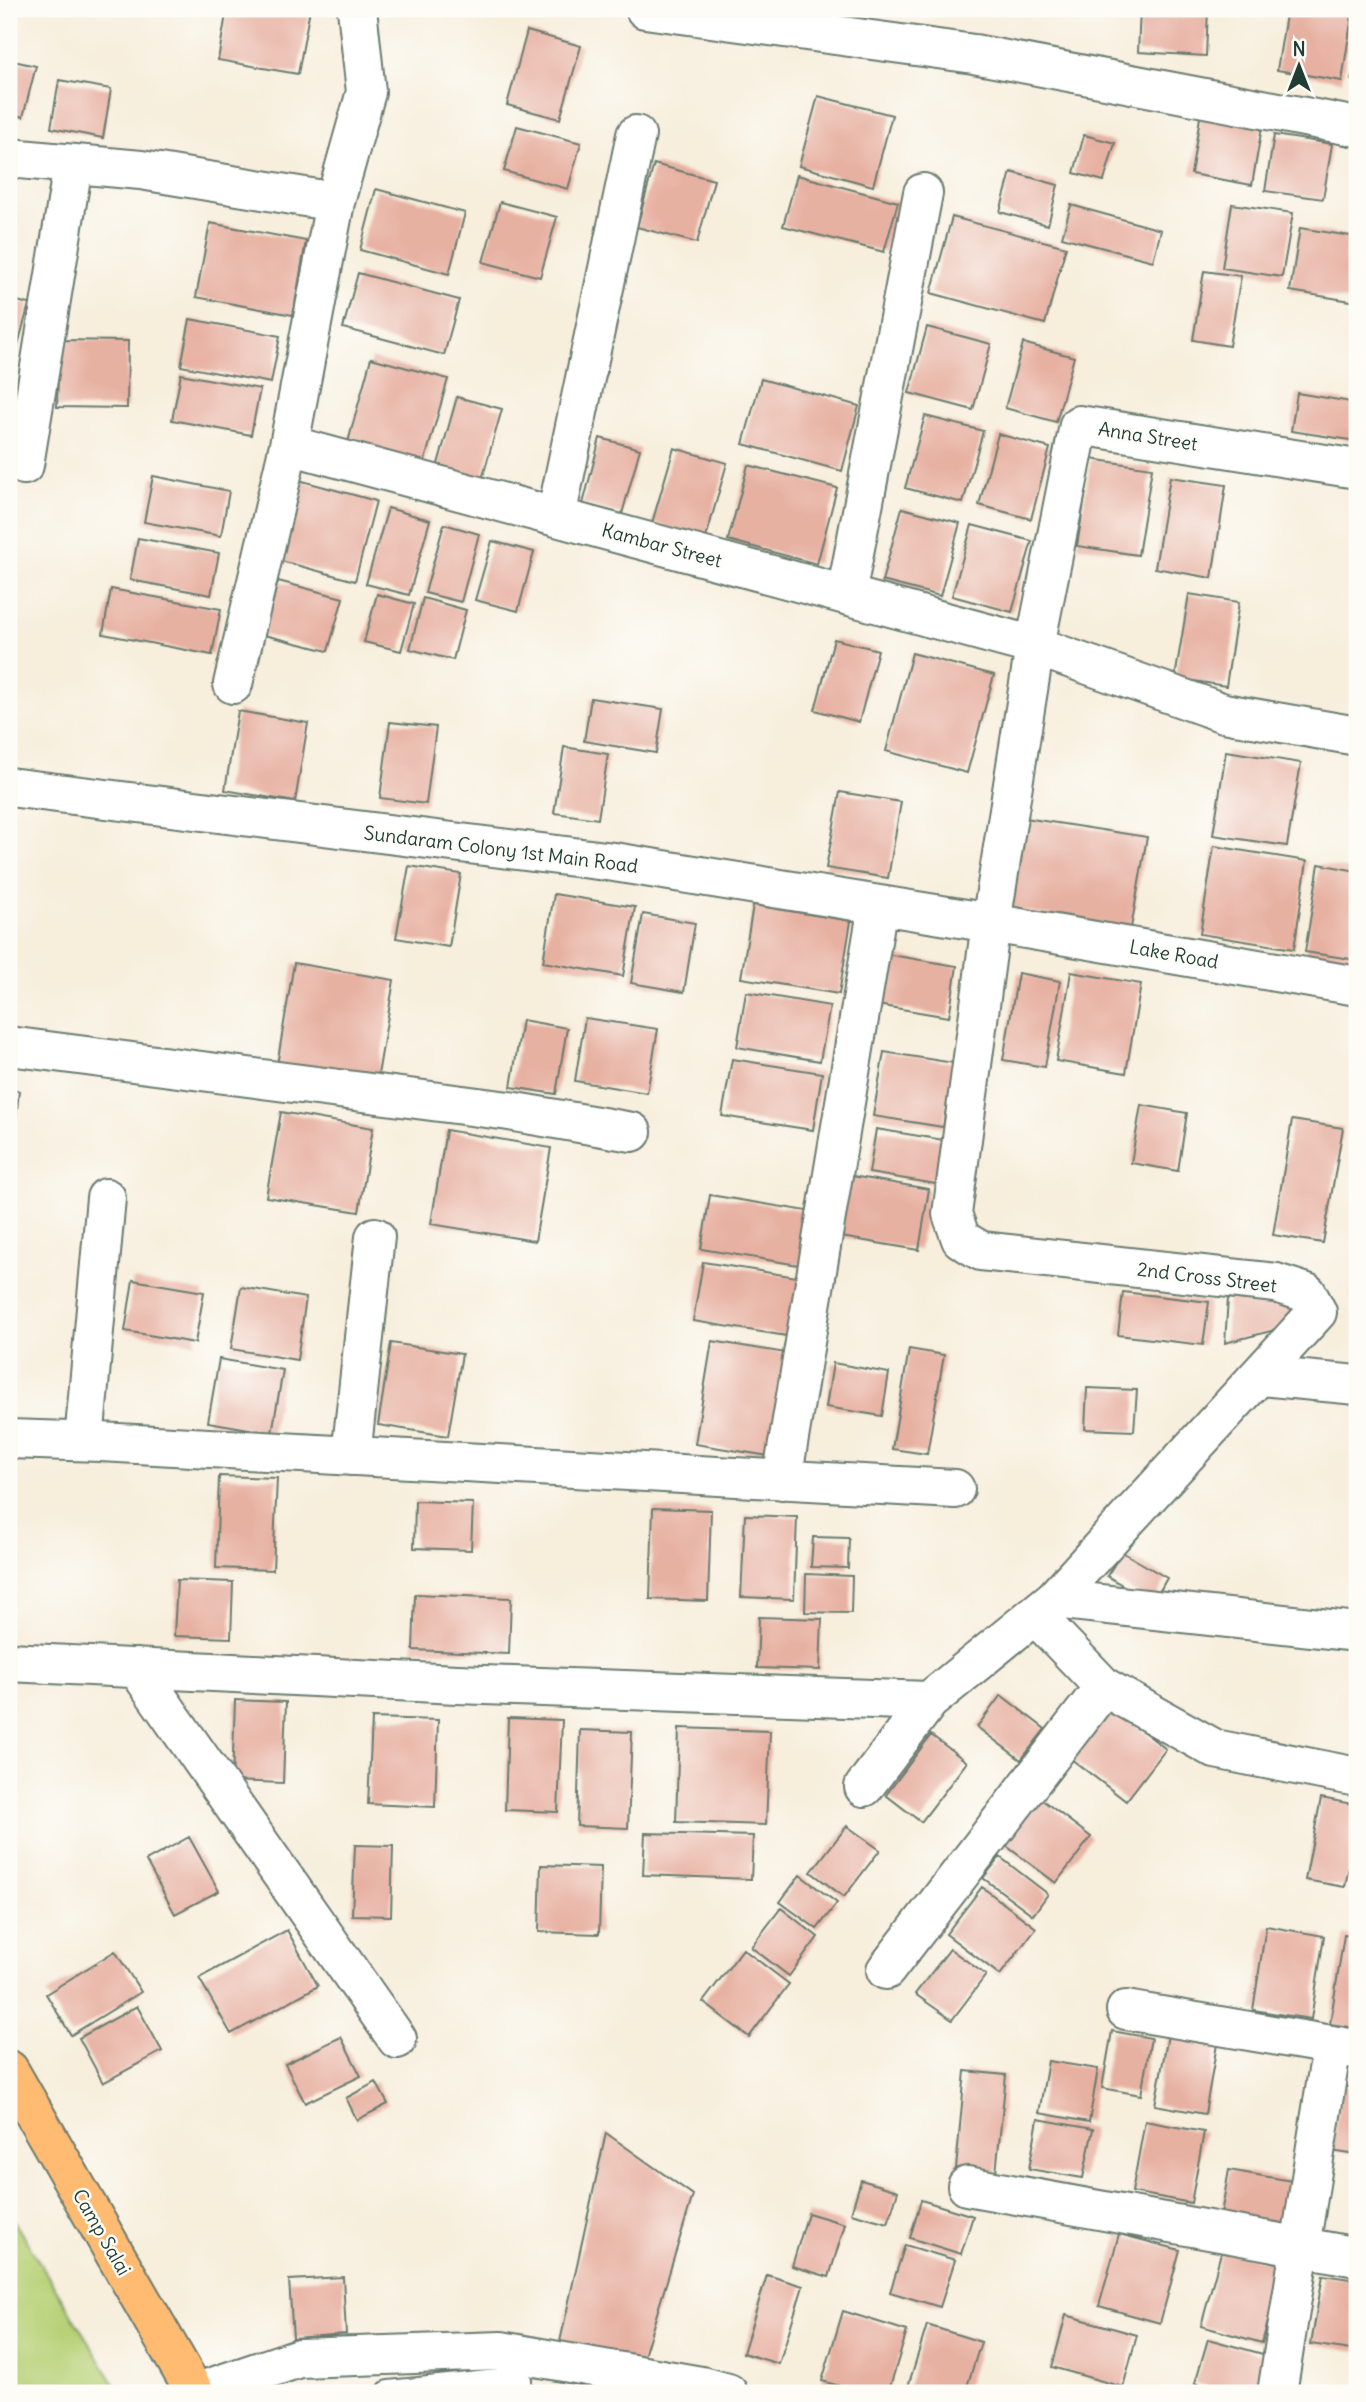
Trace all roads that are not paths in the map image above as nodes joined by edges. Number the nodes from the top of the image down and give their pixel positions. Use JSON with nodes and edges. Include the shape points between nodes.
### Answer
{"nodes":[{"id":1,"x":357,"y":9,"type":"edge"},
{"id":2,"x":645,"y":9,"type":"edge"},
{"id":3,"x":1357,"y":127,"type":"edge"},
{"id":4,"x":636,"y":135,"type":"dead end"},
{"id":5,"x":9,"y":158,"type":"edge"},
{"id":6,"x":73,"y":165,"type":"junction"},
{"id":7,"x":923,"y":193,"type":"dead end"},
{"id":8,"x":335,"y":202,"type":"junction"},
{"id":9,"x":289,"y":445,"type":"junction"},
{"id":10,"x":24,"y":465,"type":"dead end"},
{"id":11,"x":1357,"y":469,"type":"edge"},
{"id":12,"x":556,"y":517,"type":"junction"},
{"id":13,"x":845,"y":595,"type":"junction"},
{"id":14,"x":1035,"y":646,"type":"junction"},
{"id":15,"x":233,"y":684,"type":"dead end"},
{"id":16,"x":1357,"y":736,"type":"edge"},
{"id":17,"x":9,"y":788,"type":"edge"},
{"id":18,"x":878,"y":905,"type":"junction"},
{"id":19,"x":991,"y":923,"type":"junction"},
{"id":20,"x":1357,"y":985,"type":"edge"},
{"id":21,"x":9,"y":1046,"type":"edge"},
{"id":22,"x":632,"y":1132,"type":"dead end"},
{"id":23,"x":106,"y":1198,"type":"dead end"},
{"id":24,"x":375,"y":1237,"type":"dead end"},
{"id":25,"x":1261,"y":1376,"type":"junction"},
{"id":26,"x":1357,"y":1385,"type":"edge"},
{"id":27,"x":9,"y":1439,"type":"edge"},
{"id":28,"x":84,"y":1441,"type":"junction"},
{"id":29,"x":351,"y":1455,"type":"junction"},
{"id":30,"x":782,"y":1480,"type":"junction"},
{"id":31,"x":955,"y":1489,"type":"dead end"},
{"id":32,"x":1044,"y":1607,"type":"junction"},
{"id":33,"x":1357,"y":1632,"type":"edge"},
{"id":34,"x":9,"y":1661,"type":"edge"},
{"id":35,"x":137,"y":1668,"type":"junction"},
{"id":36,"x":1104,"y":1687,"type":"junction"},
{"id":37,"x":929,"y":1701,"type":"junction"},
{"id":38,"x":1357,"y":1777,"type":"edge"},
{"id":39,"x":864,"y":1787,"type":"dead end"},
{"id":40,"x":886,"y":1970,"type":"dead end"},
{"id":41,"x":1126,"y":2010,"type":"dead end"},
{"id":42,"x":397,"y":2039,"type":"dead end"},
{"id":43,"x":1345,"y":2047,"type":"edge"},
{"id":44,"x":9,"y":2070,"type":"edge"},
{"id":45,"x":967,"y":2186,"type":"dead end"},
{"id":46,"x":1300,"y":2245,"type":"junction"},
{"id":47,"x":1357,"y":2257,"type":"edge"},
{"id":48,"x":519,"y":2380,"type":"dead end"},
{"id":49,"x":195,"y":2393,"type":"edge"},
{"id":50,"x":389,"y":2393,"type":"edge"},
{"id":51,"x":728,"y":2393,"type":"edge"},
{"id":52,"x":1277,"y":2393,"type":"edge"}],
"edges":[{"from":1,"to":8,"type":"street","via":[[366,92]]},
{"from":2,"to":3,"type":"street","via":[[974,54]]},
{"from":4,"to":12,"type":"street"},
{"from":5,"to":6,"type":"street"},
{"from":6,"to":8,"type":"street","via":[[141,170]]},
{"from":6,"to":10,"type":"street"},
{"from":7,"to":13,"type":"street"},
{"from":8,"to":9,"type":"street"},
{"from":9,"to":12,"type":"street","name":"Kambar Street"},
{"from":9,"to":15,"type":"street"},
{"from":11,"to":14,"type":"street","name":"Anna Street","via":[[1079,425]]},
{"from":12,"to":13,"type":"street","name":"Kambar Street"},
{"from":13,"to":14,"type":"street","name":"Kambar Street"},
{"from":14,"to":16,"type":"street","name":"Kambar Street","via":[[1224,713]]},
{"from":14,"to":19,"type":"street"},
{"from":17,"to":18,"type":"street","name":"Sundaram Colony 1st Main Road","via":[[614,862]]},
{"from":18,"to":19,"type":"street","name":"Sundaram Colony 1st Main Road"},
{"from":18,"to":30,"type":"street"},
{"from":19,"to":20,"type":"street","name":"Lake Road"},
{"from":19,"to":25,"type":"street","name":"2nd Cross Street","via":[[952,1214],[961,1239],[981,1251],[1276,1283],[1307,1293],[1317,1312]]},
{"from":21,"to":22,"type":"street","via":[[509,1111]]},
{"from":23,"to":28,"type":"street"},
{"from":24,"to":29,"type":"street"},
{"from":25,"to":26,"type":"street"},
{"from":25,"to":32,"type":"street","name":"2nd Cross Street"},
{"from":27,"to":28,"type":"street"},
{"from":28,"to":29,"type":"street"},
{"from":29,"to":30,"type":"street"},
{"from":30,"to":31,"type":"street"},
{"from":32,"to":33,"type":"street"},
{"from":32,"to":36,"type":"street"},
{"from":32,"to":37,"type":"street","name":"2nd Cross Street"},
{"from":34,"to":35,"type":"street"},
{"from":35,"to":37,"type":"street"},
{"from":35,"to":42,"type":"street"},
{"from":36,"to":38,"type":"street","via":[[1214,1749]]},
{"from":36,"to":40,"type":"street"},
{"from":37,"to":39,"type":"street","name":"2nd Cross Street"},
{"from":41,"to":43,"type":"street"},
{"from":43,"to":46,"type":"street"},
{"from":44,"to":49,"type":"main road","name":"Camp Salai"},
{"from":45,"to":46,"type":"street"},
{"from":46,"to":47,"type":"street"},
{"from":46,"to":52,"type":"street"},
{"from":48,"to":50,"type":"lane"},
{"from":49,"to":51,"type":"street","via":[[299,2358],[501,2351]]}]}
